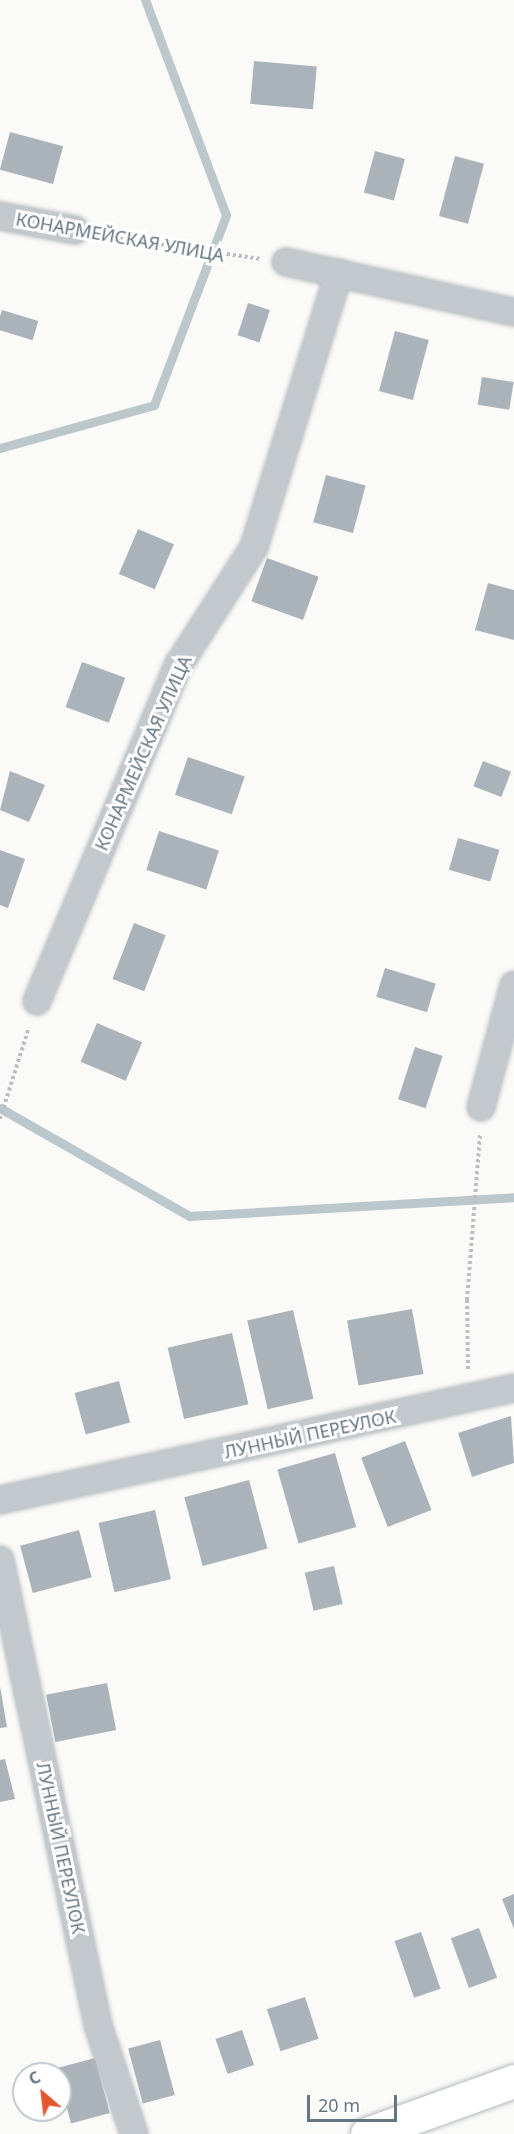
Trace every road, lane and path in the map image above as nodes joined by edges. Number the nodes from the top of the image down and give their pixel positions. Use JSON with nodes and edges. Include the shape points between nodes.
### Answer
{"nodes":[{"id":1,"x":0,"y":216,"type":"edge"},
{"id":2,"x":75,"y":231,"type":"joint"},
{"id":3,"x":240,"y":257,"type":"dead end"},
{"id":4,"x":286,"y":262,"type":"dead end"},
{"id":5,"x":339,"y":273,"type":"junction"},
{"id":6,"x":514,"y":312,"type":"edge"},
{"id":7,"x":514,"y":985,"type":"edge"},
{"id":8,"x":37,"y":1001,"type":"joint"},
{"id":9,"x":481,"y":1107,"type":"joint"},
{"id":10,"x":0,"y":1119,"type":"edge"},
{"id":11,"x":514,"y":1388,"type":"edge"},
{"id":12,"x":469,"y":1400,"type":"junction"},
{"id":13,"x":0,"y":1500,"type":"edge"},
{"id":14,"x":0,"y":1560,"type":"edge"},
{"id":15,"x":514,"y":2081,"type":"edge"},
{"id":16,"x":135,"y":2134,"type":"edge"},
{"id":17,"x":367,"y":2134,"type":"edge"}],
"edges":[{"from":1,"to":2,"type":"street","name":"КОНАРМЕЙСКАЯ УЛИЦА"},
{"from":2,"to":3,"type":"path","name":"КОНАРМЕЙСКАЯ УЛИЦА"},
{"from":4,"to":5,"type":"street"},
{"from":5,"to":6,"type":"street"},
{"from":5,"to":8,"type":"street","name":"КОНАРМЕЙСКАЯ УЛИЦА","via":[[254,547],[179,664]]},
{"from":7,"to":9,"type":"street"},
{"from":8,"to":10,"type":"path","via":[[13,1089]]},
{"from":9,"to":12,"type":"path","via":[[467,1300]]},
{"from":11,"to":12,"type":"street","name":"ЛУННЫЙ ПЕРЕУЛОК"},
{"from":12,"to":13,"type":"street","name":"ЛУННЫЙ ПЕРЕУЛОК"},
{"from":14,"to":16,"type":"street","name":"ЛУННЫЙ ПЕРЕУЛОК","via":[[98,2025]]},
{"from":15,"to":17,"type":"street"}]}
